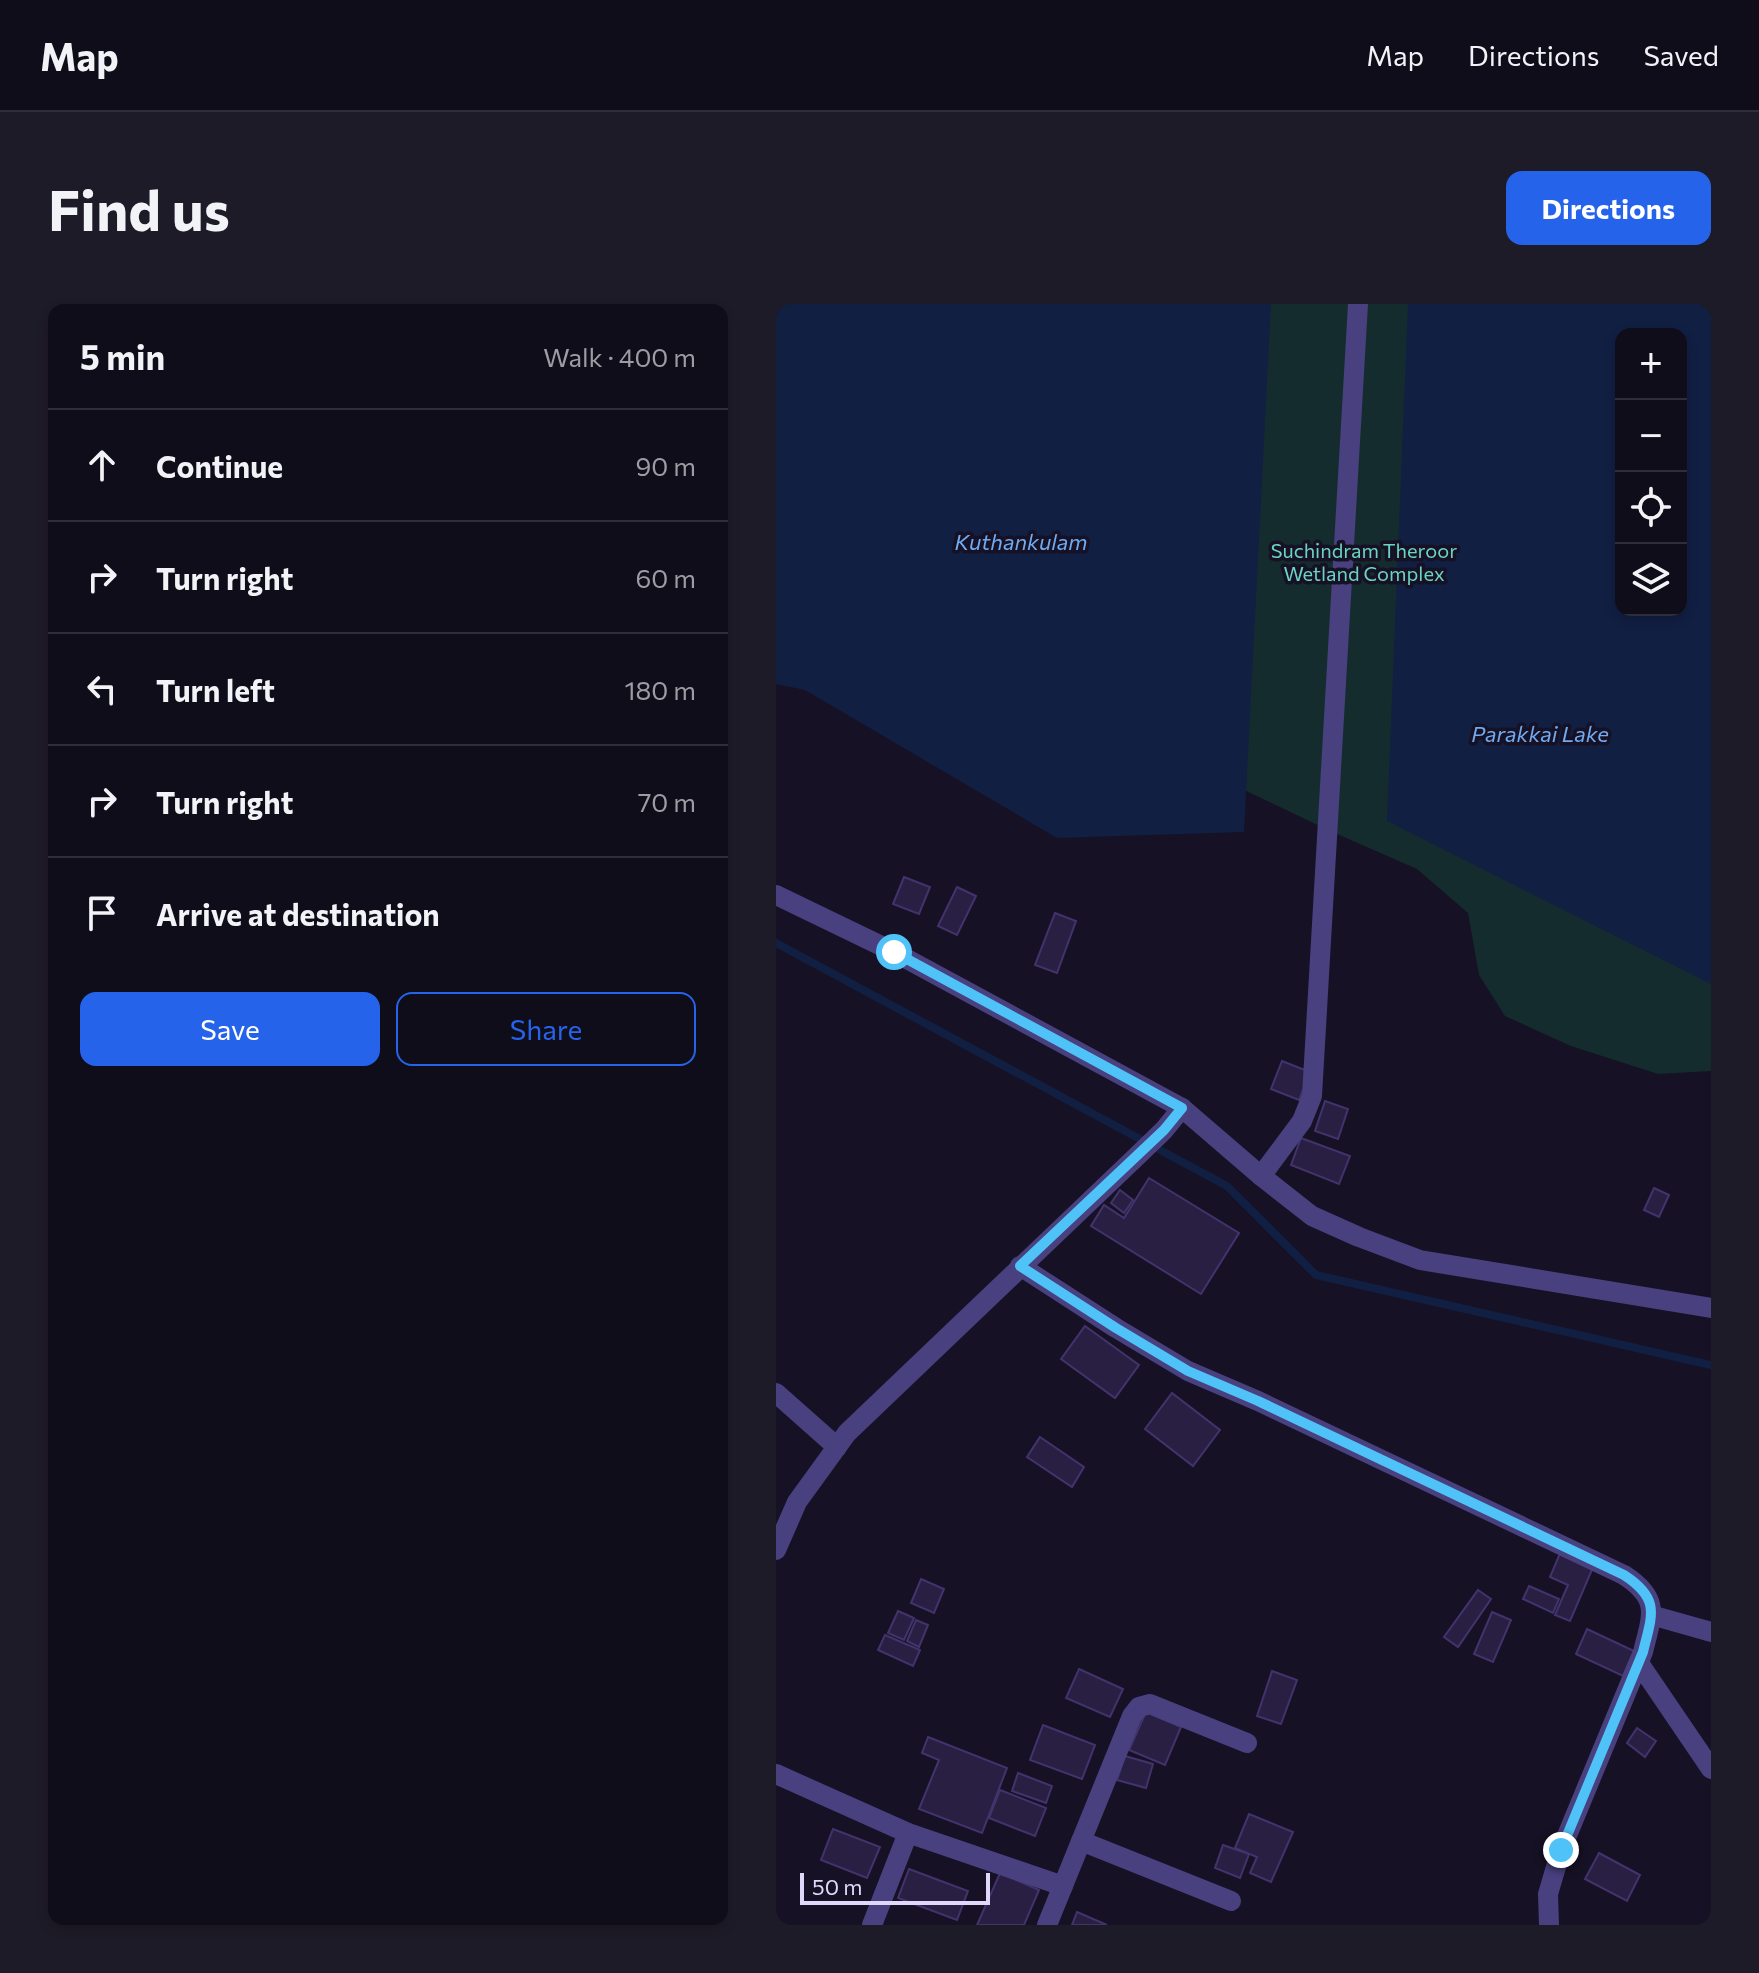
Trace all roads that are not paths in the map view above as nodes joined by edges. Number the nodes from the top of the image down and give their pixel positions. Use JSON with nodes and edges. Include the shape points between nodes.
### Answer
{"nodes":[{"id":1,"x":1358,"y":304,"type":"edge"},
{"id":2,"x":776,"y":895,"type":"edge"},
{"id":3,"x":1182,"y":1108,"type":"junction"},
{"id":4,"x":1261,"y":1176,"type":"junction"},
{"id":5,"x":1020,"y":1266,"type":"junction"},
{"id":6,"x":1711,"y":1308,"type":"edge"},
{"id":7,"x":776,"y":1393,"type":"edge"},
{"id":8,"x":837,"y":1447,"type":"junction"},
{"id":9,"x":776,"y":1550,"type":"edge"},
{"id":10,"x":1651,"y":1615,"type":"junction"},
{"id":11,"x":1711,"y":1632,"type":"edge"},
{"id":12,"x":1639,"y":1663,"type":"junction"},
{"id":13,"x":1247,"y":1743,"type":"dead end"},
{"id":14,"x":1711,"y":1769,"type":"edge"},
{"id":15,"x":776,"y":1774,"type":"edge"},
{"id":16,"x":908,"y":1833,"type":"junction"},
{"id":17,"x":1081,"y":1841,"type":"junction"},
{"id":18,"x":1063,"y":1886,"type":"junction"},
{"id":19,"x":1231,"y":1901,"type":"dead end"},
{"id":20,"x":872,"y":1925,"type":"edge"},
{"id":21,"x":1047,"y":1925,"type":"edge"},
{"id":22,"x":1549,"y":1925,"type":"edge"}],
"edges":[{"from":1,"to":4,"type":"street","via":[[1312,1096],[1302,1121]]},
{"from":2,"to":3,"type":"street","via":[[894,952]]},
{"from":3,"to":4,"type":"street"},
{"from":3,"to":5,"type":"street"},
{"from":4,"to":6,"type":"street","via":[[1312,1216],[1420,1260]]},
{"from":5,"to":8,"type":"street"},
{"from":5,"to":10,"type":"street","via":[[1188,1371],[1624,1575],[1650,1598]]},
{"from":7,"to":8,"type":"street"},
{"from":8,"to":9,"type":"street","via":[[797,1502]]},
{"from":10,"to":11,"type":"street"},
{"from":10,"to":12,"type":"street"},
{"from":12,"to":14,"type":"street"},
{"from":12,"to":22,"type":"street","via":[[1561,1850],[1548,1894]]},
{"from":13,"to":17,"type":"street","via":[[1150,1704],[1139,1707]]},
{"from":15,"to":16,"type":"street"},
{"from":16,"to":18,"type":"street"},
{"from":16,"to":20,"type":"street"},
{"from":17,"to":18,"type":"street"},
{"from":17,"to":19,"type":"street"},
{"from":18,"to":21,"type":"street"}]}
